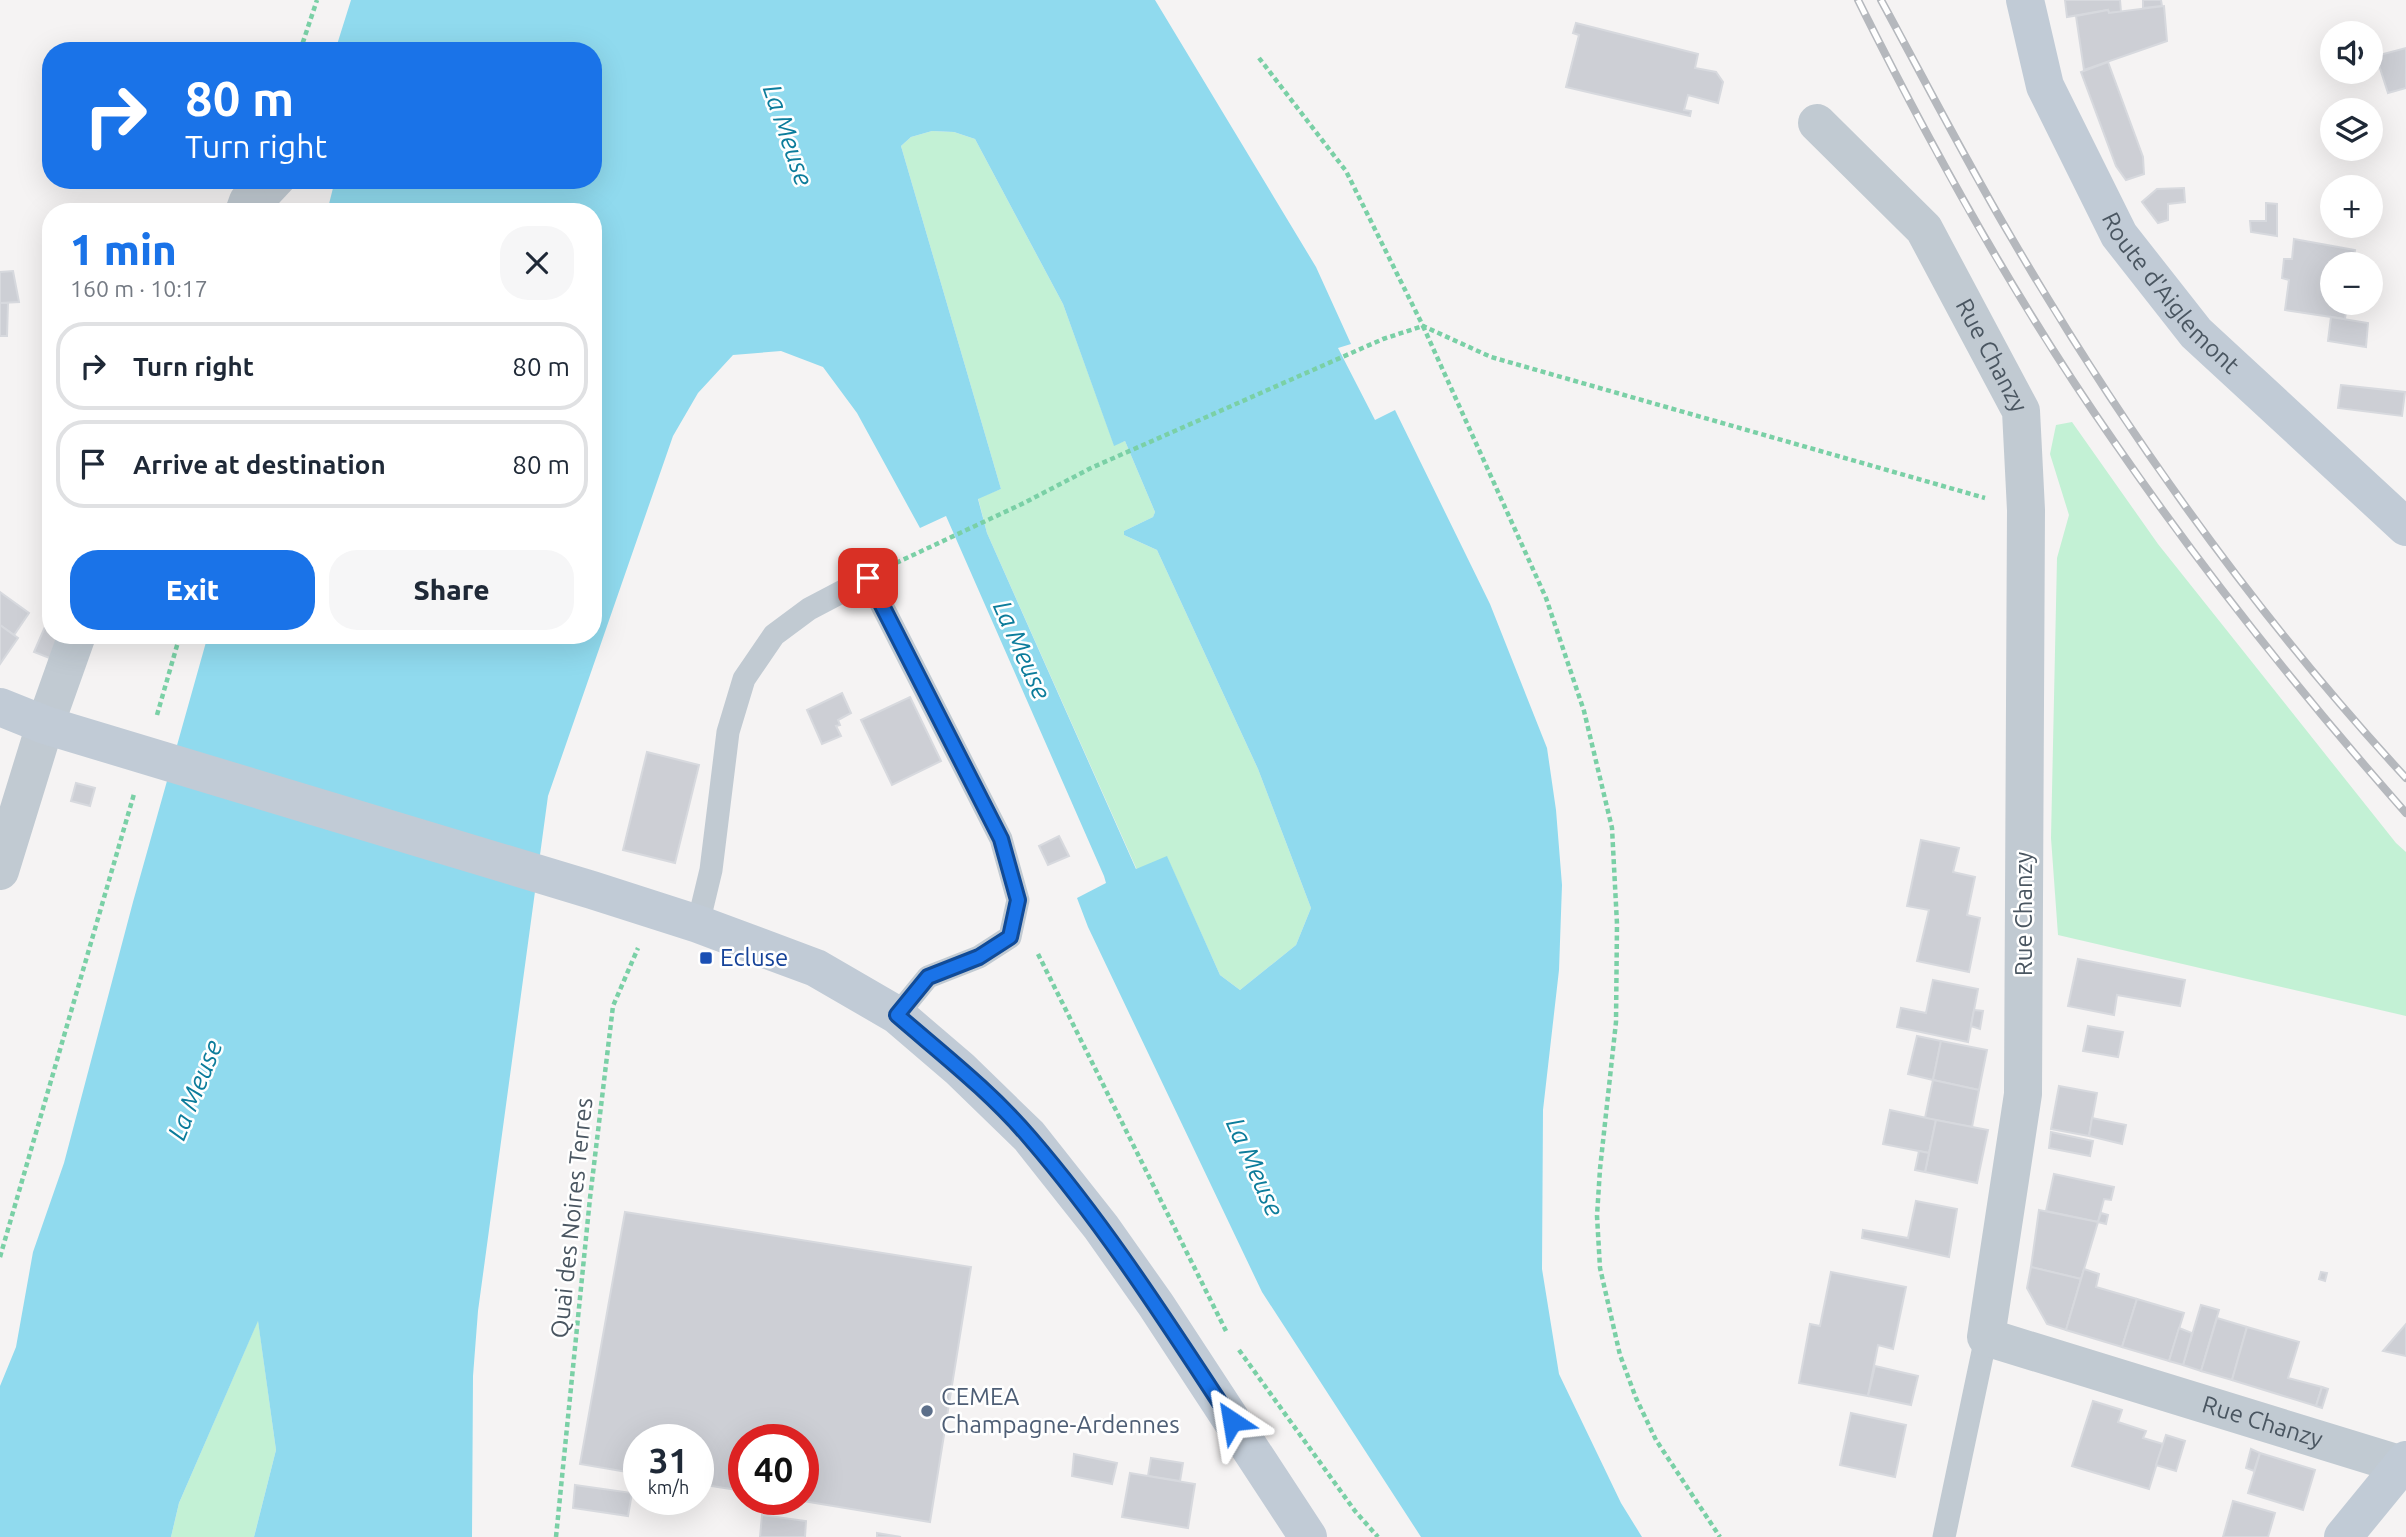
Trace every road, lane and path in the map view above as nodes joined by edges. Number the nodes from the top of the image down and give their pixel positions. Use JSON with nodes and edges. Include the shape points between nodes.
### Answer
{"nodes":[{"id":1,"x":317,"y":0,"type":"edge"},
{"id":2,"x":2025,"y":0,"type":"edge"},
{"id":3,"x":303,"y":42,"type":"edge"},
{"id":4,"x":1259,"y":58,"type":"dead end"},
{"id":5,"x":1817,"y":123,"type":"dead end"},
{"id":6,"x":273,"y":189,"type":"edge"},
{"id":7,"x":255,"y":203,"type":"edge"},
{"id":8,"x":1423,"y":326,"type":"junction"},
{"id":9,"x":2026,"y":509,"type":"junction"},
{"id":10,"x":2406,"y":527,"type":"edge"},
{"id":11,"x":920,"y":551,"type":"dead end"},
{"id":12,"x":74,"y":644,"type":"edge"},
{"id":13,"x":177,"y":644,"type":"edge"},
{"id":14,"x":0,"y":707,"type":"edge"},
{"id":15,"x":45,"y":725,"type":"junction"},
{"id":16,"x":153,"y":728,"type":"dead end"},
{"id":17,"x":138,"y":781,"type":"dead end"},
{"id":18,"x":7,"y":833,"type":"edge"},
{"id":19,"x":0,"y":871,"type":"edge"},
{"id":20,"x":1016,"y":909,"type":"junction"},
{"id":21,"x":654,"y":910,"type":"junction"},
{"id":22,"x":698,"y":924,"type":"junction"},
{"id":23,"x":897,"y":1015,"type":"junction"},
{"id":24,"x":0,"y":1257,"type":"edge"},
{"id":25,"x":1228,"y":1336,"type":"dead end"},
{"id":26,"x":1986,"y":1337,"type":"junction"},
{"id":27,"x":1236,"y":1347,"type":"dead end"},
{"id":28,"x":2404,"y":1462,"type":"edge"},
{"id":29,"x":556,"y":1537,"type":"edge"},
{"id":30,"x":1308,"y":1537,"type":"edge"},
{"id":31,"x":1378,"y":1537,"type":"edge"},
{"id":32,"x":1720,"y":1537,"type":"edge"},
{"id":33,"x":1944,"y":1537,"type":"edge"},
{"id":34,"x":2343,"y":1537,"type":"edge"}],
"edges":[{"from":1,"to":3,"type":"path"},
{"from":2,"to":10,"type":"street","name":"Route d'Aiglemont","via":[[2045,86],[2119,235],[2196,333]]},
{"from":4,"to":8,"type":"path","via":[[1346,171]]},
{"from":5,"to":9,"type":"street","name":"Rue Chanzy","via":[[1924,229],[2021,411]]},
{"from":6,"to":7,"type":"lane"},
{"from":8,"to":9,"type":"path","via":[[1491,357]]},
{"from":8,"to":11,"type":"path","via":[[1091,468]]},
{"from":8,"to":32,"type":"path","via":[[1546,598],[1584,711],[1612,828],[1617,924],[1616,1022],[1598,1204],[1600,1268],[1617,1344],[1636,1398],[1656,1440]]},
{"from":9,"to":26,"type":"street","name":"Rue Chanzy","via":[[2023,1094]]},
{"from":12,"to":15,"type":"street"},
{"from":13,"to":16,"type":"path"},
{"from":14,"to":15,"type":"street"},
{"from":15,"to":18,"type":"street"},
{"from":15,"to":21,"type":"street"},
{"from":17,"to":24,"type":"path"},
{"from":18,"to":19,"type":"street"},
{"from":20,"to":22,"type":"lane","via":[[1018,900],[1001,839],[868,578],[809,609],[775,635],[744,679],[728,732],[711,870]]},
{"from":20,"to":23,"type":"lane","via":[[1010,937],[979,957],[928,977]]},
{"from":20,"to":25,"type":"path"},
{"from":21,"to":22,"type":"street"},
{"from":21,"to":29,"type":"path","name":"Quai des Noires Terres","via":[[613,1006]]},
{"from":22,"to":23,"type":"street","via":[[816,968]]},
{"from":23,"to":30,"type":"street","via":[[1029,1136],[1101,1227]]},
{"from":26,"to":28,"type":"street","name":"Rue Chanzy"},
{"from":26,"to":33,"type":"lane"},
{"from":27,"to":31,"type":"path"},
{"from":28,"to":34,"type":"street"}]}
